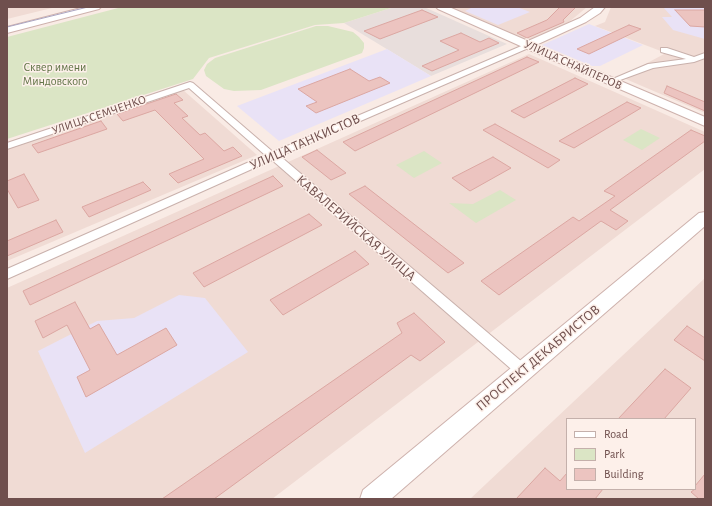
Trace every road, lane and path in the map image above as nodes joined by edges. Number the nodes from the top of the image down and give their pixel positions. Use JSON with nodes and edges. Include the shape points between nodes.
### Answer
{"nodes":[{"id":1,"x":78,"y":7,"type":"edge"},
{"id":2,"x":96,"y":7,"type":"edge"},
{"id":3,"x":441,"y":7,"type":"edge"},
{"id":4,"x":600,"y":7,"type":"edge"},
{"id":5,"x":7,"y":25,"type":"edge"},
{"id":6,"x":7,"y":30,"type":"edge"},
{"id":7,"x":529,"y":46,"type":"junction"},
{"id":8,"x":664,"y":50,"type":"dead end"},
{"id":9,"x":705,"y":55,"type":"edge"},
{"id":10,"x":694,"y":60,"type":"junction"},
{"id":11,"x":705,"y":64,"type":"edge"},
{"id":12,"x":612,"y":81,"type":"junction"},
{"id":13,"x":190,"y":84,"type":"joint"},
{"id":14,"x":705,"y":122,"type":"edge"},
{"id":15,"x":7,"y":146,"type":"edge"},
{"id":16,"x":273,"y":156,"type":"junction"},
{"id":17,"x":705,"y":217,"type":"edge"},
{"id":18,"x":7,"y":274,"type":"edge"},
{"id":19,"x":523,"y":371,"type":"junction"},
{"id":20,"x":372,"y":499,"type":"edge"}],
"edges":[{"from":1,"to":5,"type":"main road"},
{"from":2,"to":6,"type":"main road"},
{"from":3,"to":7,"type":"main road","name":"УЛИЦА СНАЙПЕРОВ"},
{"from":4,"to":7,"type":"main road","name":"УЛИЦА ТАНКИСТОВ","via":[[583,20]]},
{"from":7,"to":12,"type":"main road","name":"УЛИЦА СНАЙПЕРОВ"},
{"from":7,"to":16,"type":"street","name":"УЛИЦА ТАНКИСТОВ"},
{"from":8,"to":10,"type":"street"},
{"from":9,"to":10,"type":"street"},
{"from":10,"to":11,"type":"street"},
{"from":10,"to":12,"type":"street","via":[[651,66]]},
{"from":12,"to":14,"type":"main road","name":"УЛИЦА СНАЙПЕРОВ"},
{"from":13,"to":15,"type":"street","name":"УЛИЦА СЕМЧЕНКО"},
{"from":13,"to":16,"type":"street","name":"КАВАЛЕРИЙСКАЯ УЛИЦА"},
{"from":16,"to":18,"type":"street","name":"УЛИЦА ТАНКИСТОВ"},
{"from":16,"to":19,"type":"street","name":"КАВАЛЕРИЙСКАЯ УЛИЦА"},
{"from":17,"to":19,"type":"main road","name":"ПРОСПЕКТ ДЕКАБРИСТОВ"},
{"from":19,"to":20,"type":"main road","name":"ПРОСПЕКТ ДЕКАБРИСТОВ"}]}
